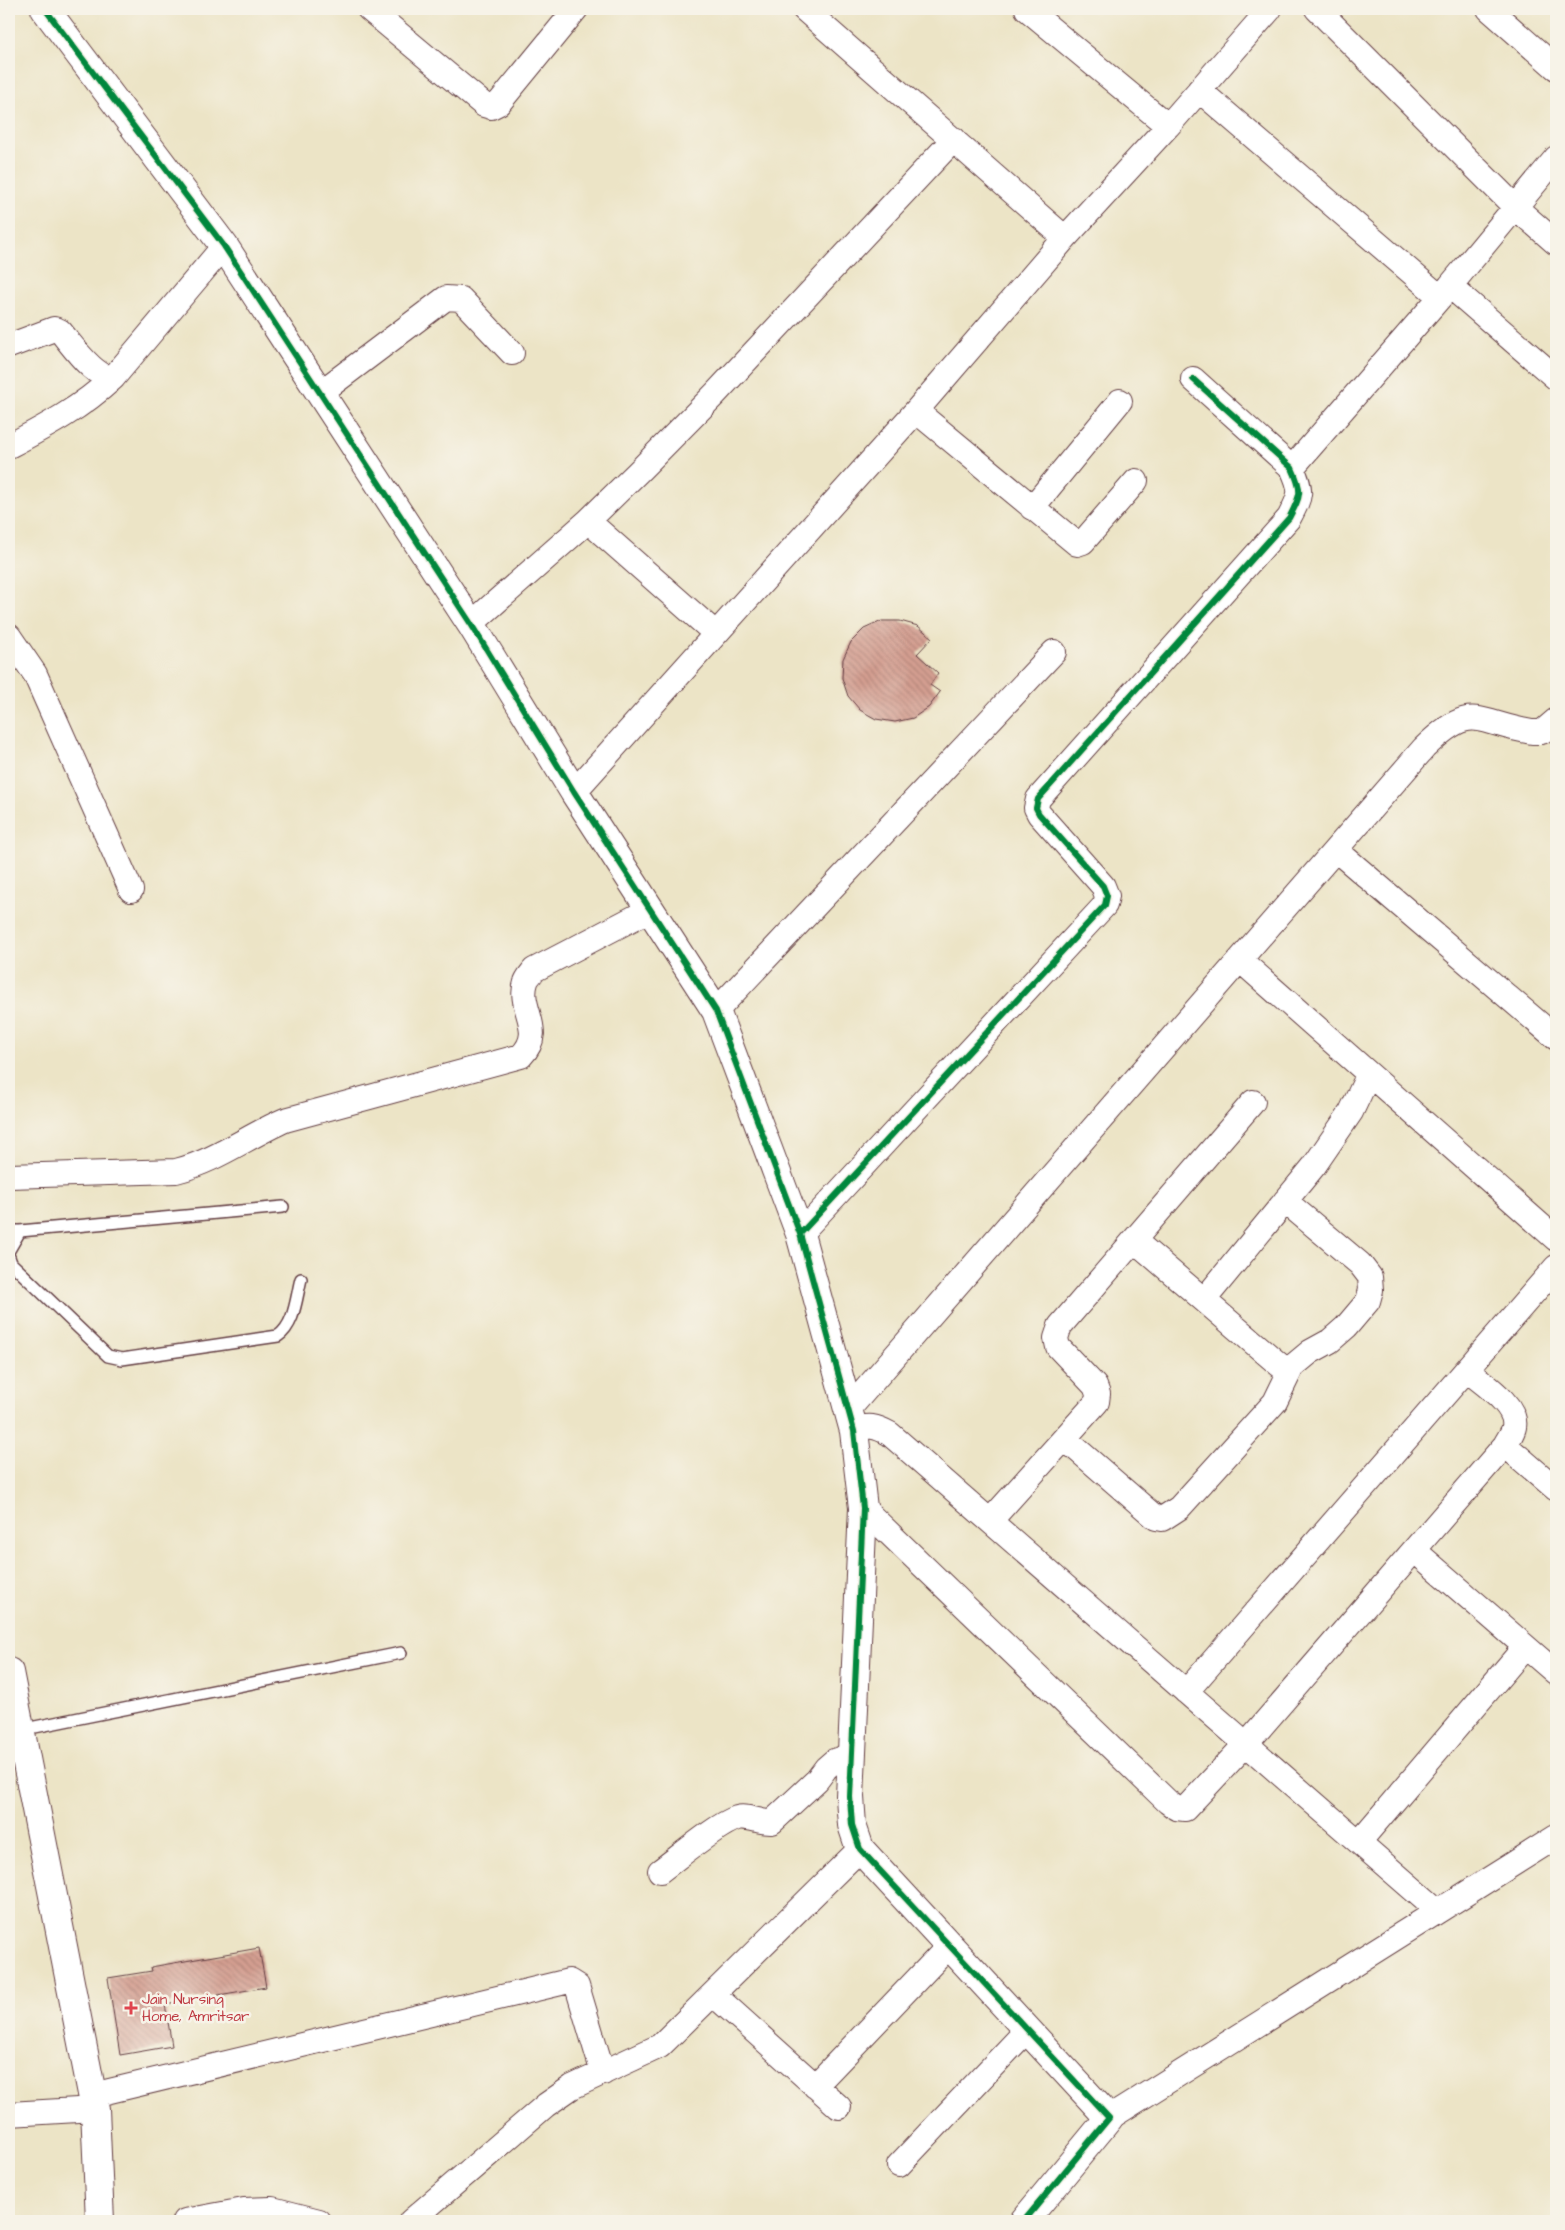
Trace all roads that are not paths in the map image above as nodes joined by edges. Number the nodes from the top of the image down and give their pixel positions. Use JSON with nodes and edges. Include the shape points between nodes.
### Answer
{"nodes":[{"id":1,"x":45,"y":9,"type":"edge"},
{"id":2,"x":369,"y":9,"type":"edge"},
{"id":3,"x":576,"y":9,"type":"edge"},
{"id":4,"x":804,"y":9,"type":"edge"},
{"id":5,"x":1027,"y":9,"type":"edge"},
{"id":6,"x":1317,"y":9,"type":"edge"},
{"id":7,"x":1489,"y":9,"type":"edge"},
{"id":8,"x":1258,"y":13,"type":"edge"},
{"id":9,"x":1556,"y":68,"type":"edge"},
{"id":10,"x":1199,"y":90,"type":"junction"},
{"id":11,"x":1168,"y":126,"type":"junction"},
{"id":12,"x":954,"y":139,"type":"junction"},
{"id":13,"x":1553,"y":171,"type":"edge"},
{"id":14,"x":1515,"y":207,"type":"junction"},
{"id":15,"x":1065,"y":238,"type":"junction"},
{"id":16,"x":1556,"y":243,"type":"edge"},
{"id":17,"x":224,"y":246,"type":"junction"},
{"id":18,"x":1445,"y":291,"type":"junction"},
{"id":19,"x":9,"y":346,"type":"edge"},
{"id":20,"x":512,"y":353,"type":"dead end"},
{"id":21,"x":113,"y":378,"type":"junction"},
{"id":22,"x":1556,"y":378,"type":"edge"},
{"id":23,"x":1193,"y":379,"type":"dead end"},
{"id":24,"x":320,"y":393,"type":"junction"},
{"id":25,"x":1120,"y":401,"type":"dead end"},
{"id":26,"x":916,"y":411,"type":"junction"},
{"id":27,"x":9,"y":446,"type":"edge"},
{"id":28,"x":1292,"y":468,"type":"junction"},
{"id":29,"x":1136,"y":481,"type":"dead end"},
{"id":30,"x":1032,"y":508,"type":"junction"},
{"id":31,"x":588,"y":521,"type":"junction"},
{"id":32,"x":471,"y":624,"type":"junction"},
{"id":33,"x":716,"y":633,"type":"junction"},
{"id":34,"x":9,"y":636,"type":"edge"},
{"id":35,"x":1054,"y":652,"type":"dead end"},
{"id":36,"x":1556,"y":720,"type":"edge"},
{"id":37,"x":574,"y":792,"type":"junction"},
{"id":38,"x":1336,"y":850,"type":"junction"},
{"id":39,"x":132,"y":890,"type":"dead end"},
{"id":40,"x":651,"y":909,"type":"junction"},
{"id":41,"x":1240,"y":960,"type":"junction"},
{"id":42,"x":716,"y":1011,"type":"junction"},
{"id":43,"x":1556,"y":1038,"type":"edge"},
{"id":44,"x":1369,"y":1074,"type":"junction"},
{"id":45,"x":1253,"y":1102,"type":"dead end"},
{"id":46,"x":9,"y":1176,"type":"edge"},
{"id":47,"x":1285,"y":1201,"type":"junction"},
{"id":48,"x":283,"y":1207,"type":"dead end"},
{"id":49,"x":14,"y":1231,"type":"edge"},
{"id":50,"x":800,"y":1234,"type":"junction"},
{"id":51,"x":1556,"y":1239,"type":"edge"},
{"id":52,"x":1135,"y":1241,"type":"junction"},
{"id":53,"x":9,"y":1250,"type":"edge"},
{"id":54,"x":9,"y":1257,"type":"edge"},
{"id":55,"x":1556,"y":1267,"type":"edge"},
{"id":56,"x":301,"y":1279,"type":"dead end"},
{"id":57,"x":1204,"y":1300,"type":"junction"},
{"id":58,"x":1467,"y":1370,"type":"junction"},
{"id":59,"x":1288,"y":1373,"type":"junction"},
{"id":60,"x":851,"y":1421,"type":"junction"},
{"id":61,"x":1065,"y":1439,"type":"junction"},
{"id":62,"x":1505,"y":1445,"type":"junction"},
{"id":63,"x":1556,"y":1489,"type":"edge"},
{"id":64,"x":863,"y":1508,"type":"junction"},
{"id":65,"x":990,"y":1521,"type":"junction"},
{"id":66,"x":1415,"y":1551,"type":"junction"},
{"id":67,"x":1525,"y":1646,"type":"junction"},
{"id":68,"x":401,"y":1653,"type":"dead end"},
{"id":69,"x":1556,"y":1673,"type":"edge"},
{"id":70,"x":10,"y":1681,"type":"edge"},
{"id":71,"x":1186,"y":1692,"type":"junction"},
{"id":72,"x":20,"y":1730,"type":"junction"},
{"id":73,"x":1246,"y":1744,"type":"junction"},
{"id":74,"x":852,"y":1755,"type":"junction"},
{"id":75,"x":1556,"y":1837,"type":"edge"},
{"id":76,"x":1358,"y":1842,"type":"junction"},
{"id":77,"x":860,"y":1848,"type":"junction"},
{"id":78,"x":660,"y":1872,"type":"dead end"},
{"id":79,"x":1438,"y":1911,"type":"junction"},
{"id":80,"x":949,"y":1946,"type":"junction"},
{"id":81,"x":713,"y":1994,"type":"junction"},
{"id":82,"x":1027,"y":2030,"type":"junction"},
{"id":83,"x":603,"y":2073,"type":"junction"},
{"id":84,"x":815,"y":2086,"type":"junction"},
{"id":85,"x":94,"y":2102,"type":"junction"},
{"id":86,"x":839,"y":2107,"type":"dead end"},
{"id":87,"x":9,"y":2114,"type":"edge"},
{"id":88,"x":1109,"y":2118,"type":"junction"},
{"id":89,"x":899,"y":2165,"type":"dead end"},
{"id":90,"x":100,"y":2221,"type":"edge"},
{"id":91,"x":185,"y":2221,"type":"edge"},
{"id":92,"x":319,"y":2221,"type":"edge"},
{"id":93,"x":411,"y":2221,"type":"edge"},
{"id":94,"x":1024,"y":2221,"type":"edge"}],
"edges":[{"from":1,"to":17,"type":"street"},
{"from":2,"to":3,"type":"street","via":[[484,105],[491,107],[499,102]]},
{"from":4,"to":12,"type":"street"},
{"from":5,"to":11,"type":"street"},
{"from":6,"to":14,"type":"street"},
{"from":7,"to":9,"type":"street"},
{"from":8,"to":10,"type":"street"},
{"from":10,"to":11,"type":"street"},
{"from":10,"to":18,"type":"street"},
{"from":11,"to":15,"type":"street"},
{"from":12,"to":15,"type":"street"},
{"from":12,"to":31,"type":"street","via":[[715,394]]},
{"from":13,"to":14,"type":"street"},
{"from":14,"to":16,"type":"street"},
{"from":14,"to":18,"type":"street"},
{"from":15,"to":26,"type":"street"},
{"from":17,"to":21,"type":"street"},
{"from":17,"to":24,"type":"street"},
{"from":18,"to":22,"type":"street"},
{"from":18,"to":28,"type":"street"},
{"from":19,"to":21,"type":"street","via":[[54,329],[60,331],[98,373]]},
{"from":20,"to":24,"type":"street","via":[[461,299],[446,298]]},
{"from":21,"to":27,"type":"street","via":[[71,412]]},
{"from":23,"to":28,"type":"street"},
{"from":24,"to":32,"type":"street"},
{"from":25,"to":30,"type":"street"},
{"from":26,"to":30,"type":"street"},
{"from":26,"to":33,"type":"street"},
{"from":28,"to":50,"type":"street","via":[[1300,486],[1298,502],[1289,518],[1038,799],[1036,808],[1039,814],[1103,886],[1107,896],[1105,905]]},
{"from":29,"to":30,"type":"street","via":[[1078,544]]},
{"from":31,"to":32,"type":"street"},
{"from":31,"to":33,"type":"street"},
{"from":32,"to":37,"type":"street"},
{"from":33,"to":37,"type":"street"},
{"from":34,"to":39,"type":"street","via":[[35,674]]},
{"from":35,"to":42,"type":"street"},
{"from":36,"to":38,"type":"street","via":[[1542,732],[1471,717],[1456,721],[1424,748]]},
{"from":37,"to":40,"type":"street"},
{"from":38,"to":41,"type":"street"},
{"from":38,"to":43,"type":"street"},
{"from":40,"to":42,"type":"street"},
{"from":40,"to":46,"type":"street","via":[[534,970],[526,981],[524,992],[532,1036],[530,1048],[521,1056],[285,1120],[262,1129],[197,1166],[176,1172]]},
{"from":41,"to":44,"type":"street"},
{"from":41,"to":60,"type":"street"},
{"from":42,"to":50,"type":"street"},
{"from":44,"to":47,"type":"street","via":[[1338,1132]]},
{"from":44,"to":51,"type":"street"},
{"from":45,"to":52,"type":"street"},
{"from":47,"to":57,"type":"street"},
{"from":47,"to":59,"type":"street","via":[[1360,1264],[1370,1277],[1371,1290],[1368,1301],[1346,1327],[1299,1360]]},
{"from":48,"to":49,"type":"lane"},
{"from":49,"to":53,"type":"lane"},
{"from":50,"to":60,"type":"street"},
{"from":52,"to":57,"type":"street"},
{"from":52,"to":61,"type":"street","via":[[1060,1326],[1056,1338],[1058,1347],[1095,1386],[1098,1394],[1097,1402]]},
{"from":54,"to":56,"type":"lane","via":[[108,1356],[122,1359],[278,1336],[290,1322]]},
{"from":55,"to":58,"type":"street"},
{"from":57,"to":59,"type":"street"},
{"from":58,"to":62,"type":"street","via":[[1507,1404],[1513,1414],[1514,1427]]},
{"from":58,"to":71,"type":"street"},
{"from":59,"to":61,"type":"street","via":[[1275,1402],[1266,1413],[1179,1508],[1162,1519],[1149,1514]]},
{"from":60,"to":64,"type":"street"},
{"from":60,"to":65,"type":"street","via":[[890,1434]]},
{"from":61,"to":65,"type":"street"},
{"from":62,"to":63,"type":"street"},
{"from":62,"to":66,"type":"street"},
{"from":64,"to":73,"type":"street","via":[[1176,1808],[1185,1809]]},
{"from":64,"to":74,"type":"street"},
{"from":65,"to":71,"type":"street"},
{"from":66,"to":67,"type":"street"},
{"from":66,"to":73,"type":"street"},
{"from":67,"to":69,"type":"street"},
{"from":67,"to":76,"type":"street"},
{"from":68,"to":72,"type":"lane"},
{"from":70,"to":72,"type":"street"},
{"from":71,"to":73,"type":"street"},
{"from":72,"to":85,"type":"street"},
{"from":73,"to":76,"type":"street"},
{"from":74,"to":77,"type":"street","via":[[852,1825]]},
{"from":74,"to":78,"type":"street","via":[[834,1761],[772,1822],[738,1818]]},
{"from":75,"to":79,"type":"street"},
{"from":76,"to":79,"type":"street"},
{"from":77,"to":80,"type":"street"},
{"from":77,"to":81,"type":"street"},
{"from":79,"to":88,"type":"street"},
{"from":80,"to":82,"type":"street"},
{"from":80,"to":84,"type":"street"},
{"from":81,"to":83,"type":"street","via":[[660,2046]]},
{"from":81,"to":84,"type":"street"},
{"from":82,"to":88,"type":"street"},
{"from":82,"to":89,"type":"street"},
{"from":83,"to":85,"type":"street","via":[[577,1986],[569,1981]]},
{"from":83,"to":93,"type":"street","via":[[572,2087],[546,2105]]},
{"from":84,"to":86,"type":"street"},
{"from":85,"to":87,"type":"street"},
{"from":85,"to":90,"type":"street"},
{"from":88,"to":94,"type":"street"},
{"from":91,"to":92,"type":"street","via":[[244,2210],[272,2210]]}]}
